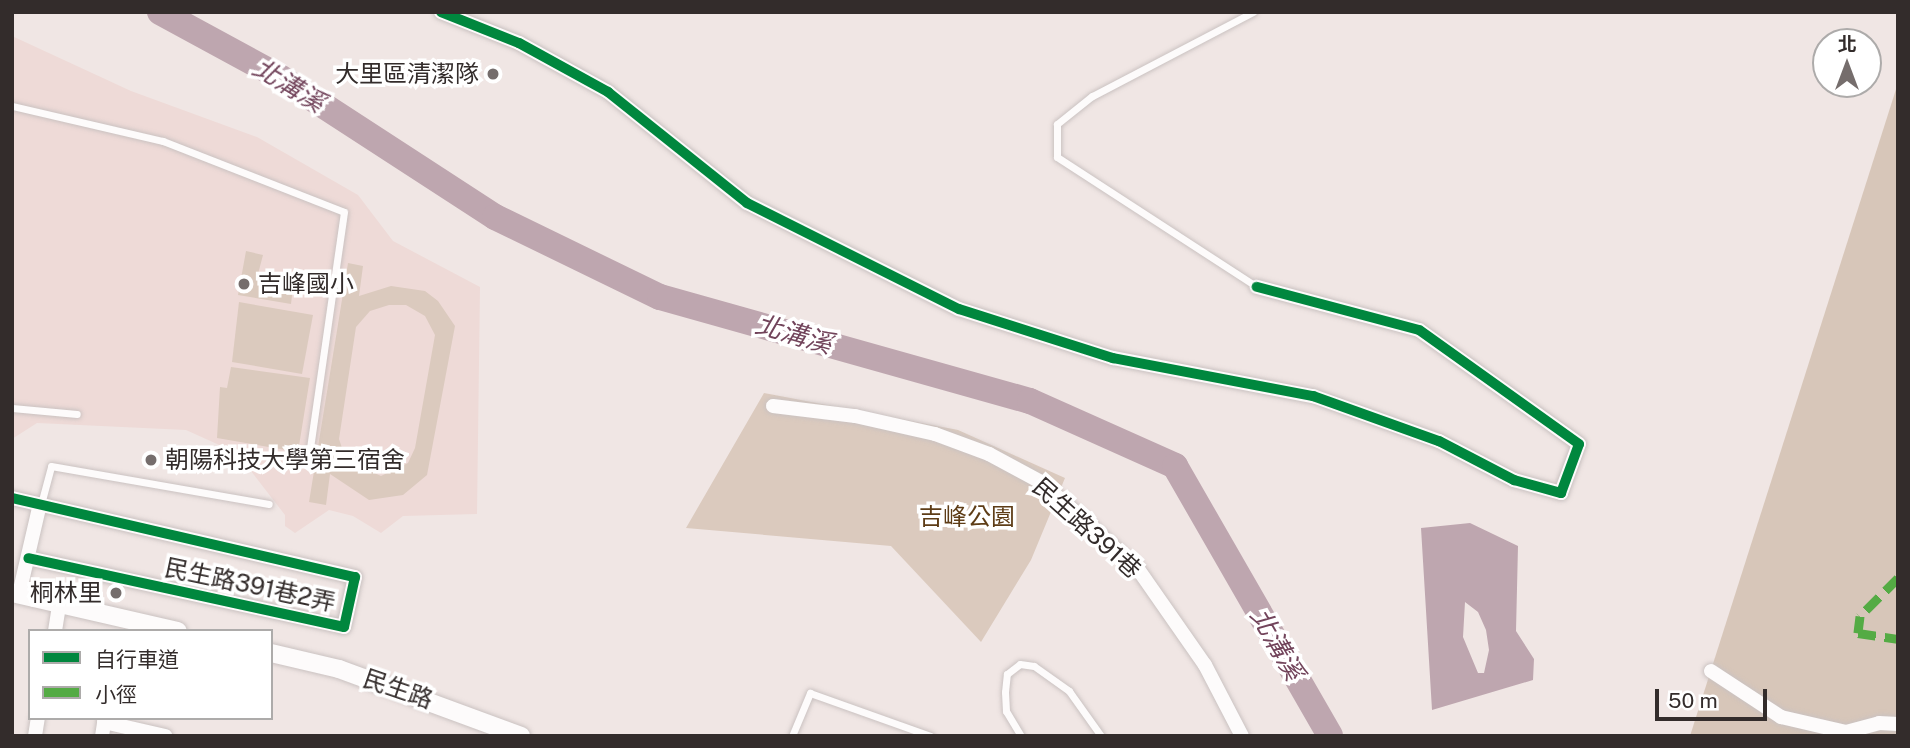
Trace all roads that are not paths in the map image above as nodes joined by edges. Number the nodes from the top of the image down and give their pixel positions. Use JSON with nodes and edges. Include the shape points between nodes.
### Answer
{"nodes":[{"id":1,"x":441,"y":12,"type":"edge"},
{"id":2,"x":1253,"y":12,"type":"edge"},
{"id":3,"x":12,"y":106,"type":"edge"},
{"id":4,"x":1257,"y":287,"type":"joint"},
{"id":5,"x":773,"y":406,"type":"dead end"},
{"id":6,"x":12,"y":408,"type":"edge"},
{"id":7,"x":77,"y":414,"type":"dead end"},
{"id":8,"x":309,"y":456,"type":"dead end"},
{"id":9,"x":12,"y":498,"type":"edge"},
{"id":10,"x":269,"y":503,"type":"dead end"},
{"id":11,"x":40,"y":504,"type":"junction"},
{"id":12,"x":28,"y":558,"type":"junction"},
{"id":13,"x":16,"y":594,"type":"edge"},
{"id":14,"x":59,"y":605,"type":"junction"},
{"id":15,"x":120,"y":624,"type":"edge"},
{"id":16,"x":54,"y":629,"type":"edge"},
{"id":17,"x":161,"y":629,"type":"edge"},
{"id":18,"x":273,"y":653,"type":"edge"},
{"id":19,"x":1711,"y":671,"type":"dead end"},
{"id":20,"x":1898,"y":724,"type":"edge"},
{"id":21,"x":104,"y":725,"type":"edge"},
{"id":22,"x":908,"y":727,"type":"junction"},
{"id":23,"x":165,"y":736,"type":"edge"},
{"id":24,"x":521,"y":736,"type":"edge"},
{"id":25,"x":792,"y":736,"type":"edge"},
{"id":26,"x":904,"y":736,"type":"edge"},
{"id":27,"x":931,"y":736,"type":"edge"},
{"id":28,"x":1020,"y":736,"type":"edge"},
{"id":29,"x":1101,"y":736,"type":"edge"},
{"id":30,"x":1242,"y":736,"type":"edge"}],
"edges":[{"from":1,"to":4,"type":"street","via":[[519,43],[608,92],[747,203],[959,309],[1113,358],[1313,396],[1440,441],[1514,480],[1561,493],[1579,444],[1419,330]]},
{"from":2,"to":4,"type":"lane","via":[[1092,96],[1056,124],[1057,156]]},
{"from":3,"to":8,"type":"lane","via":[[163,141],[344,212]]},
{"from":5,"to":30,"type":"street","name":"民生路391巷","via":[[855,416],[935,434],[989,454],[1041,482],[1138,569],[1205,665]]},
{"from":6,"to":7,"type":"lane"},
{"from":9,"to":11,"type":"street"},
{"from":10,"to":11,"type":"lane","via":[[51,466]]},
{"from":11,"to":12,"type":"street"},
{"from":11,"to":12,"type":"street","name":"民生路391巷2弄","via":[[355,577],[344,627]]},
{"from":12,"to":13,"type":"street"},
{"from":13,"to":14,"type":"street"},
{"from":14,"to":15,"type":"street"},
{"from":14,"to":16,"type":"street"},
{"from":15,"to":17,"type":"street"},
{"from":18,"to":24,"type":"street","name":"民生路","via":[[339,668]]},
{"from":19,"to":20,"type":"street","via":[[1781,718],[1846,732],[1879,723]]},
{"from":21,"to":23,"type":"street"},
{"from":22,"to":25,"type":"lane","via":[[810,692]]},
{"from":22,"to":26,"type":"lane"},
{"from":22,"to":27,"type":"lane"},
{"from":28,"to":29,"type":"lane","via":[[1006,710],[1005,692],[1007,674],[1020,664],[1034,666],[1069,691]]}]}
